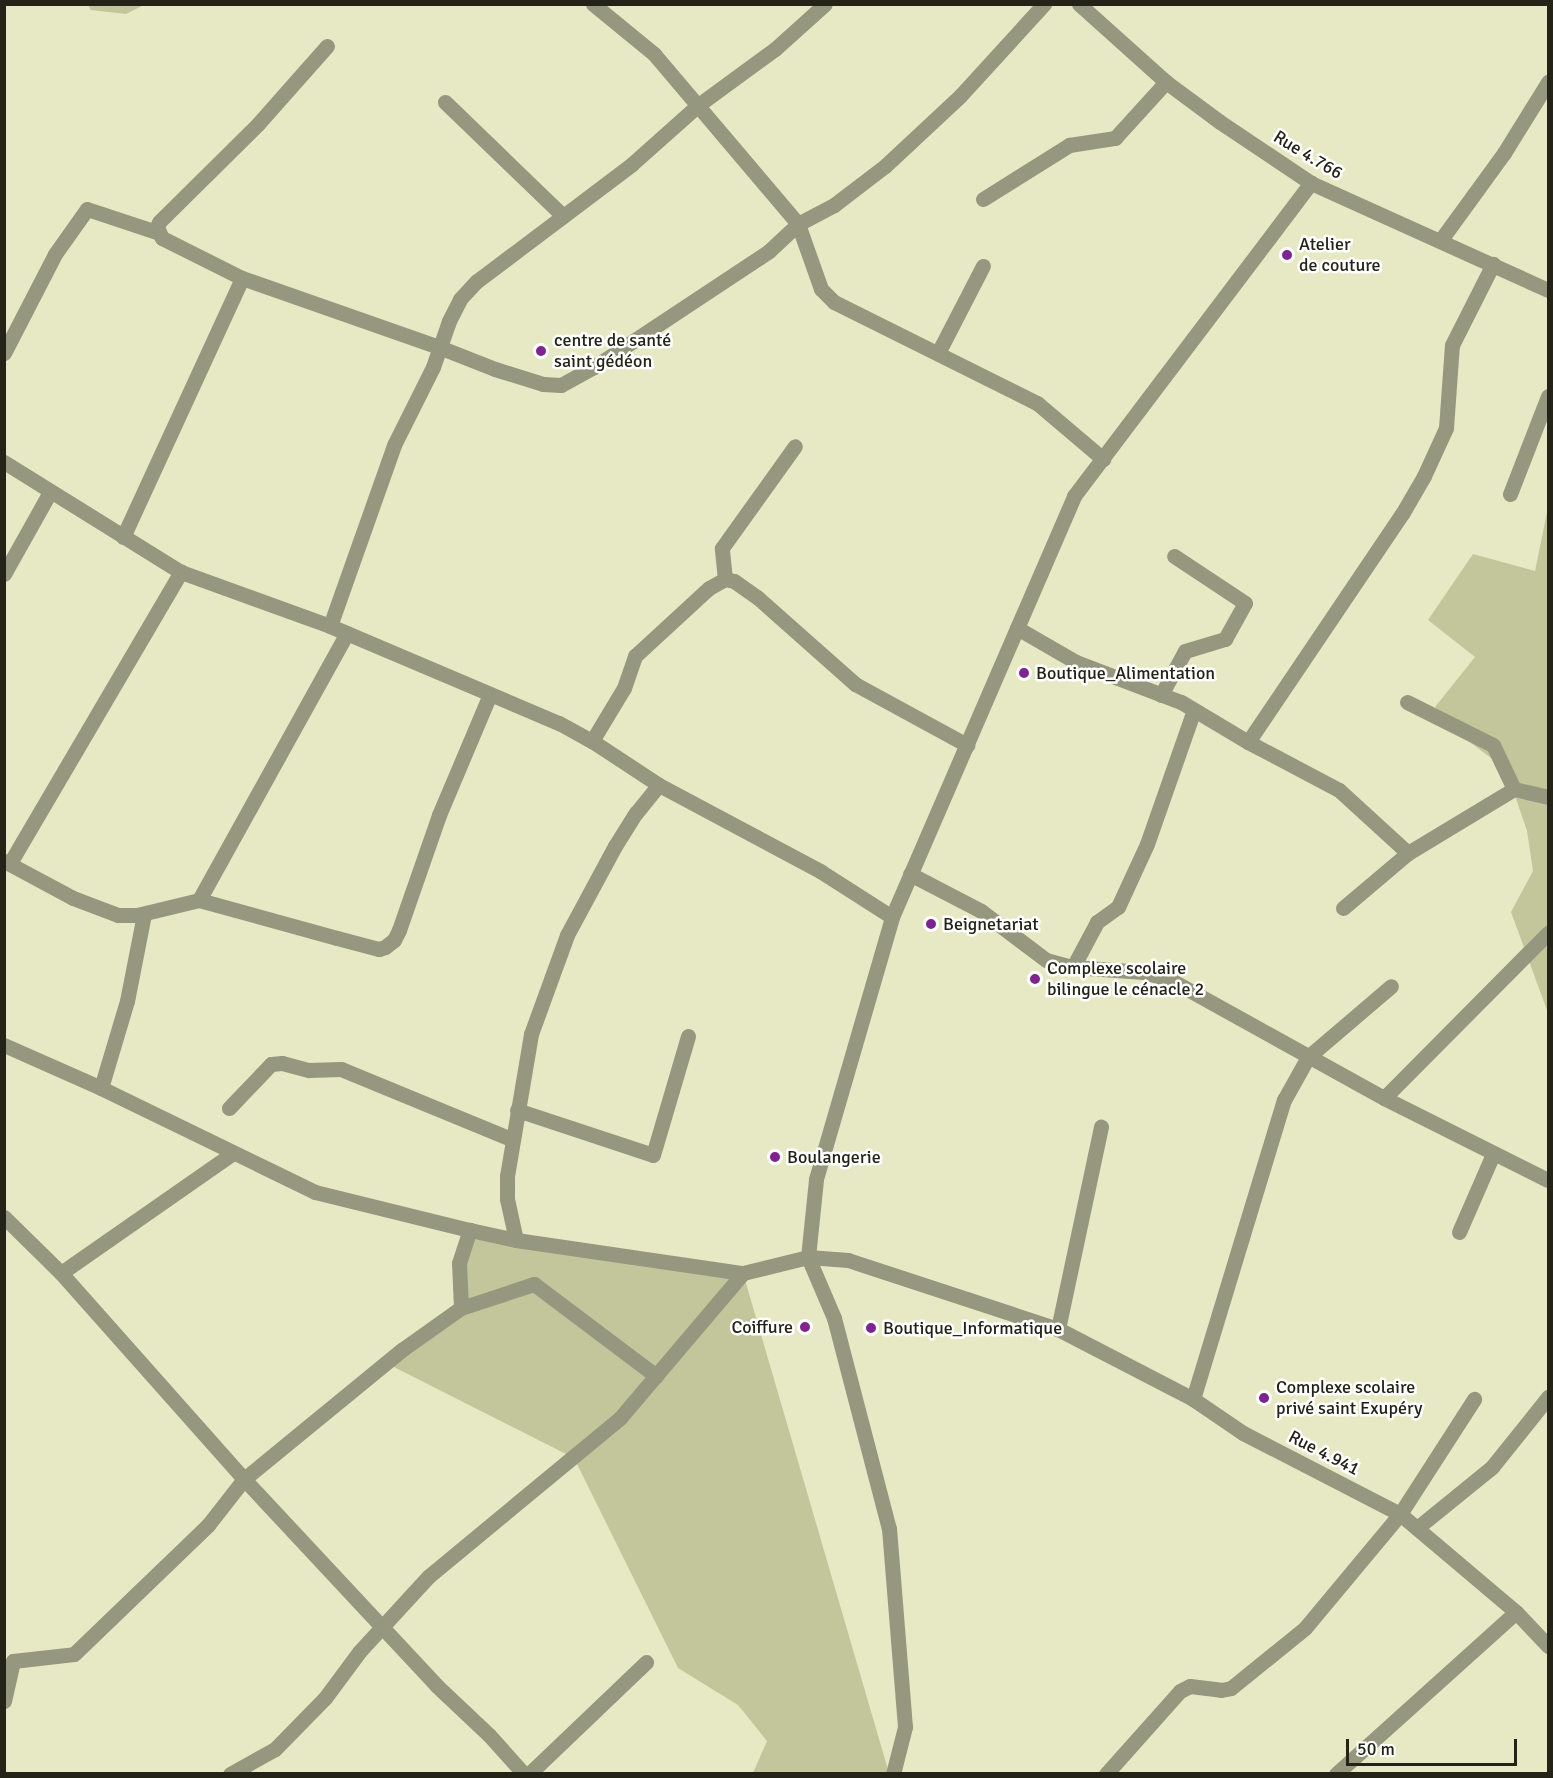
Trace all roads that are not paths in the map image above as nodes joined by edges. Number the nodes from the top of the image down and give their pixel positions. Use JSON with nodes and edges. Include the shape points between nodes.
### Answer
{"nodes":[{"id":1,"x":593,"y":4,"type":"edge"},
{"id":2,"x":825,"y":4,"type":"edge"},
{"id":3,"x":1044,"y":4,"type":"edge"},
{"id":4,"x":1078,"y":4,"type":"edge"},
{"id":5,"x":327,"y":46,"type":"dead end"},
{"id":6,"x":1166,"y":82,"type":"junction"},
{"id":7,"x":1548,"y":82,"type":"edge"},
{"id":8,"x":445,"y":102,"type":"dead end"},
{"id":9,"x":697,"y":106,"type":"junction"},
{"id":10,"x":1311,"y":183,"type":"junction"},
{"id":11,"x":983,"y":199,"type":"dead end"},
{"id":12,"x":563,"y":216,"type":"junction"},
{"id":13,"x":798,"y":224,"type":"junction"},
{"id":14,"x":159,"y":233,"type":"junction"},
{"id":15,"x":1440,"y":241,"type":"junction"},
{"id":16,"x":1492,"y":264,"type":"junction"},
{"id":17,"x":984,"y":266,"type":"dead end"},
{"id":18,"x":242,"y":278,"type":"junction"},
{"id":19,"x":1548,"y":290,"type":"edge"},
{"id":20,"x":439,"y":346,"type":"junction"},
{"id":21,"x":4,"y":353,"type":"edge"},
{"id":22,"x":938,"y":353,"type":"junction"},
{"id":23,"x":1548,"y":396,"type":"edge"},
{"id":24,"x":795,"y":446,"type":"dead end"},
{"id":25,"x":1103,"y":459,"type":"junction"},
{"id":26,"x":4,"y":462,"type":"edge"},
{"id":27,"x":50,"y":492,"type":"junction"},
{"id":28,"x":1510,"y":494,"type":"dead end"},
{"id":29,"x":123,"y":537,"type":"junction"},
{"id":30,"x":1174,"y":556,"type":"dead end"},
{"id":31,"x":181,"y":572,"type":"junction"},
{"id":32,"x":4,"y":573,"type":"edge"},
{"id":33,"x":725,"y":579,"type":"junction"},
{"id":34,"x":330,"y":626,"type":"junction"},
{"id":35,"x":1017,"y":628,"type":"junction"},
{"id":36,"x":347,"y":633,"type":"junction"},
{"id":37,"x":490,"y":694,"type":"junction"},
{"id":38,"x":1161,"y":694,"type":"junction"},
{"id":39,"x":1407,"y":702,"type":"dead end"},
{"id":40,"x":1194,"y":710,"type":"junction"},
{"id":41,"x":592,"y":741,"type":"junction"},
{"id":42,"x":1248,"y":742,"type":"junction"},
{"id":43,"x":967,"y":745,"type":"junction"},
{"id":44,"x":659,"y":785,"type":"junction"},
{"id":45,"x":1514,"y":789,"type":"junction"},
{"id":46,"x":1548,"y":797,"type":"edge"},
{"id":47,"x":1408,"y":853,"type":"junction"},
{"id":48,"x":7,"y":862,"type":"edge"},
{"id":49,"x":910,"y":874,"type":"junction"},
{"id":50,"x":199,"y":900,"type":"junction"},
{"id":51,"x":1343,"y":908,"type":"dead end"},
{"id":52,"x":144,"y":914,"type":"junction"},
{"id":53,"x":892,"y":917,"type":"junction"},
{"id":54,"x":1548,"y":933,"type":"edge"},
{"id":55,"x":1073,"y":967,"type":"junction"},
{"id":56,"x":1391,"y":986,"type":"dead end"},
{"id":57,"x":688,"y":1036,"type":"dead end"},
{"id":58,"x":4,"y":1045,"type":"edge"},
{"id":59,"x":1308,"y":1057,"type":"junction"},
{"id":60,"x":101,"y":1088,"type":"junction"},
{"id":61,"x":1384,"y":1098,"type":"junction"},
{"id":62,"x":229,"y":1108,"type":"dead end"},
{"id":63,"x":517,"y":1110,"type":"junction"},
{"id":64,"x":1101,"y":1127,"type":"dead end"},
{"id":65,"x":512,"y":1139,"type":"junction"},
{"id":66,"x":234,"y":1153,"type":"junction"},
{"id":67,"x":1494,"y":1154,"type":"junction"},
{"id":68,"x":1548,"y":1180,"type":"edge"},
{"id":69,"x":4,"y":1216,"type":"edge"},
{"id":70,"x":470,"y":1230,"type":"junction"},
{"id":71,"x":1459,"y":1232,"type":"dead end"},
{"id":72,"x":516,"y":1240,"type":"junction"},
{"id":73,"x":808,"y":1257,"type":"junction"},
{"id":74,"x":61,"y":1273,"type":"junction"},
{"id":75,"x":742,"y":1273,"type":"junction"},
{"id":76,"x":461,"y":1308,"type":"junction"},
{"id":77,"x":1058,"y":1329,"type":"junction"},
{"id":78,"x":656,"y":1376,"type":"junction"},
{"id":79,"x":1548,"y":1397,"type":"edge"},
{"id":80,"x":1193,"y":1399,"type":"junction"},
{"id":81,"x":1474,"y":1399,"type":"dead end"},
{"id":82,"x":244,"y":1479,"type":"junction"},
{"id":83,"x":1400,"y":1514,"type":"junction"},
{"id":84,"x":1417,"y":1528,"type":"junction"},
{"id":85,"x":1516,"y":1612,"type":"junction"},
{"id":86,"x":384,"y":1628,"type":"junction"},
{"id":87,"x":1548,"y":1646,"type":"edge"},
{"id":88,"x":9,"y":1659,"type":"edge"},
{"id":89,"x":646,"y":1662,"type":"dead end"},
{"id":90,"x":4,"y":1701,"type":"edge"},
{"id":91,"x":230,"y":1773,"type":"edge"},
{"id":92,"x":524,"y":1773,"type":"edge"},
{"id":93,"x":528,"y":1773,"type":"edge"},
{"id":94,"x":893,"y":1773,"type":"edge"},
{"id":95,"x":1106,"y":1773,"type":"edge"},
{"id":96,"x":1336,"y":1773,"type":"edge"}],
"edges":[{"from":1,"to":9,"type":"street","via":[[654,54]]},
{"from":2,"to":9,"type":"street","via":[[775,49]]},
{"from":3,"to":13,"type":"street","via":[[913,141],[834,205]]},
{"from":4,"to":6,"type":"street","name":"Rue 4.766"},
{"from":5,"to":14,"type":"street","via":[[258,124],[159,222]]},
{"from":6,"to":10,"type":"street","name":"Rue 4.766"},
{"from":6,"to":11,"type":"street","via":[[1115,138],[1069,145]]},
{"from":7,"to":15,"type":"street","via":[[1504,153]]},
{"from":8,"to":12,"type":"street"},
{"from":9,"to":12,"type":"street","via":[[632,164]]},
{"from":9,"to":13,"type":"street"},
{"from":10,"to":15,"type":"street","name":"Rue 4.766"},
{"from":10,"to":25,"type":"street"},
{"from":12,"to":20,"type":"street","via":[[460,298]]},
{"from":13,"to":20,"type":"street","via":[[769,251],[561,385],[543,384]]},
{"from":13,"to":22,"type":"street","via":[[821,289],[834,302]]},
{"from":14,"to":18,"type":"street"},
{"from":14,"to":21,"type":"street","via":[[87,209],[55,254]]},
{"from":15,"to":16,"type":"street","name":"Rue 4.766"},
{"from":16,"to":19,"type":"street","name":"Rue 4.766"},
{"from":16,"to":42,"type":"street","via":[[1452,345],[1446,428],[1424,476]]},
{"from":17,"to":22,"type":"street"},
{"from":18,"to":20,"type":"street"},
{"from":18,"to":29,"type":"street"},
{"from":20,"to":34,"type":"street","via":[[433,367],[394,445]]},
{"from":22,"to":25,"type":"street","via":[[1036,403]]},
{"from":23,"to":28,"type":"street"},
{"from":24,"to":33,"type":"street","via":[[722,548]]},
{"from":25,"to":35,"type":"street","via":[[1074,496]]},
{"from":26,"to":27,"type":"street"},
{"from":27,"to":29,"type":"street"},
{"from":27,"to":32,"type":"street"},
{"from":29,"to":31,"type":"street"},
{"from":30,"to":38,"type":"street","via":[[1245,603],[1225,639],[1185,651]]},
{"from":31,"to":34,"type":"street"},
{"from":31,"to":48,"type":"street"},
{"from":33,"to":41,"type":"street","via":[[709,588],[635,656],[624,688]]},
{"from":33,"to":43,"type":"street","via":[[757,597],[855,684]]},
{"from":34,"to":36,"type":"street"},
{"from":35,"to":38,"type":"street","via":[[1076,662]]},
{"from":35,"to":43,"type":"street"},
{"from":36,"to":37,"type":"street"},
{"from":36,"to":50,"type":"street"},
{"from":37,"to":41,"type":"street"},
{"from":37,"to":50,"type":"street","via":[[439,815],[399,930],[389,945],[379,949]]},
{"from":38,"to":40,"type":"street"},
{"from":39,"to":45,"type":"street","via":[[1493,746]]},
{"from":40,"to":42,"type":"street"},
{"from":40,"to":55,"type":"street","via":[[1147,844],[1118,907],[1097,922]]},
{"from":41,"to":44,"type":"street"},
{"from":42,"to":47,"type":"street","via":[[1340,790]]},
{"from":43,"to":49,"type":"street"},
{"from":44,"to":53,"type":"street","via":[[820,871]]},
{"from":44,"to":63,"type":"street","via":[[615,846],[567,935],[531,1034]]},
{"from":45,"to":46,"type":"street"},
{"from":45,"to":47,"type":"street"},
{"from":47,"to":51,"type":"street"},
{"from":48,"to":52,"type":"street","via":[[73,898],[118,915]]},
{"from":49,"to":53,"type":"street"},
{"from":49,"to":55,"type":"street","via":[[981,911],[1046,960]]},
{"from":50,"to":52,"type":"street"},
{"from":52,"to":60,"type":"street","via":[[127,1001]]},
{"from":53,"to":73,"type":"street","via":[[816,1179]]},
{"from":54,"to":61,"type":"street"},
{"from":55,"to":59,"type":"street","via":[[1144,972],[1171,980]]},
{"from":56,"to":59,"type":"street"},
{"from":57,"to":63,"type":"street","via":[[653,1155]]},
{"from":58,"to":60,"type":"street"},
{"from":59,"to":61,"type":"street"},
{"from":59,"to":80,"type":"street","via":[[1284,1100]]},
{"from":60,"to":66,"type":"street"},
{"from":61,"to":67,"type":"street"},
{"from":62,"to":65,"type":"street","via":[[271,1064],[309,1070],[341,1069]]},
{"from":63,"to":65,"type":"street"},
{"from":64,"to":77,"type":"street"},
{"from":65,"to":72,"type":"street","via":[[507,1199]]},
{"from":66,"to":70,"type":"street","via":[[315,1192]]},
{"from":66,"to":74,"type":"street"},
{"from":67,"to":68,"type":"street"},
{"from":67,"to":71,"type":"street"},
{"from":69,"to":74,"type":"street"},
{"from":70,"to":72,"type":"street"},
{"from":70,"to":76,"type":"street","via":[[459,1263]]},
{"from":72,"to":75,"type":"street"},
{"from":73,"to":75,"type":"street","name":"Rue 4.941"},
{"from":73,"to":77,"type":"street","name":"Rue 4.941","via":[[848,1260]]},
{"from":73,"to":94,"type":"street","via":[[834,1318],[889,1529],[905,1727]]},
{"from":74,"to":82,"type":"street"},
{"from":75,"to":78,"type":"street"},
{"from":76,"to":78,"type":"street","via":[[534,1284]]},
{"from":76,"to":82,"type":"street","via":[[403,1349]]},
{"from":77,"to":80,"type":"street","name":"Rue 4.941"},
{"from":78,"to":86,"type":"street","via":[[620,1418],[429,1576]]},
{"from":79,"to":84,"type":"street","via":[[1492,1467]]},
{"from":80,"to":83,"type":"street","name":"Rue 4.941","via":[[1243,1433]]},
{"from":81,"to":83,"type":"street"},
{"from":82,"to":86,"type":"street"},
{"from":82,"to":88,"type":"street","via":[[208,1525],[74,1654]]},
{"from":83,"to":84,"type":"street","name":"Rue 4.941"},
{"from":83,"to":95,"type":"street","via":[[1305,1628],[1231,1688],[1190,1686],[1180,1691]]},
{"from":84,"to":85,"type":"street","name":"Rue 4.941"},
{"from":85,"to":87,"type":"street","name":"Rue 4.941"},
{"from":85,"to":96,"type":"street"},
{"from":86,"to":91,"type":"street","via":[[359,1652],[325,1698],[272,1752]]},
{"from":86,"to":92,"type":"street"},
{"from":88,"to":90,"type":"street"},
{"from":89,"to":93,"type":"street"}]}
